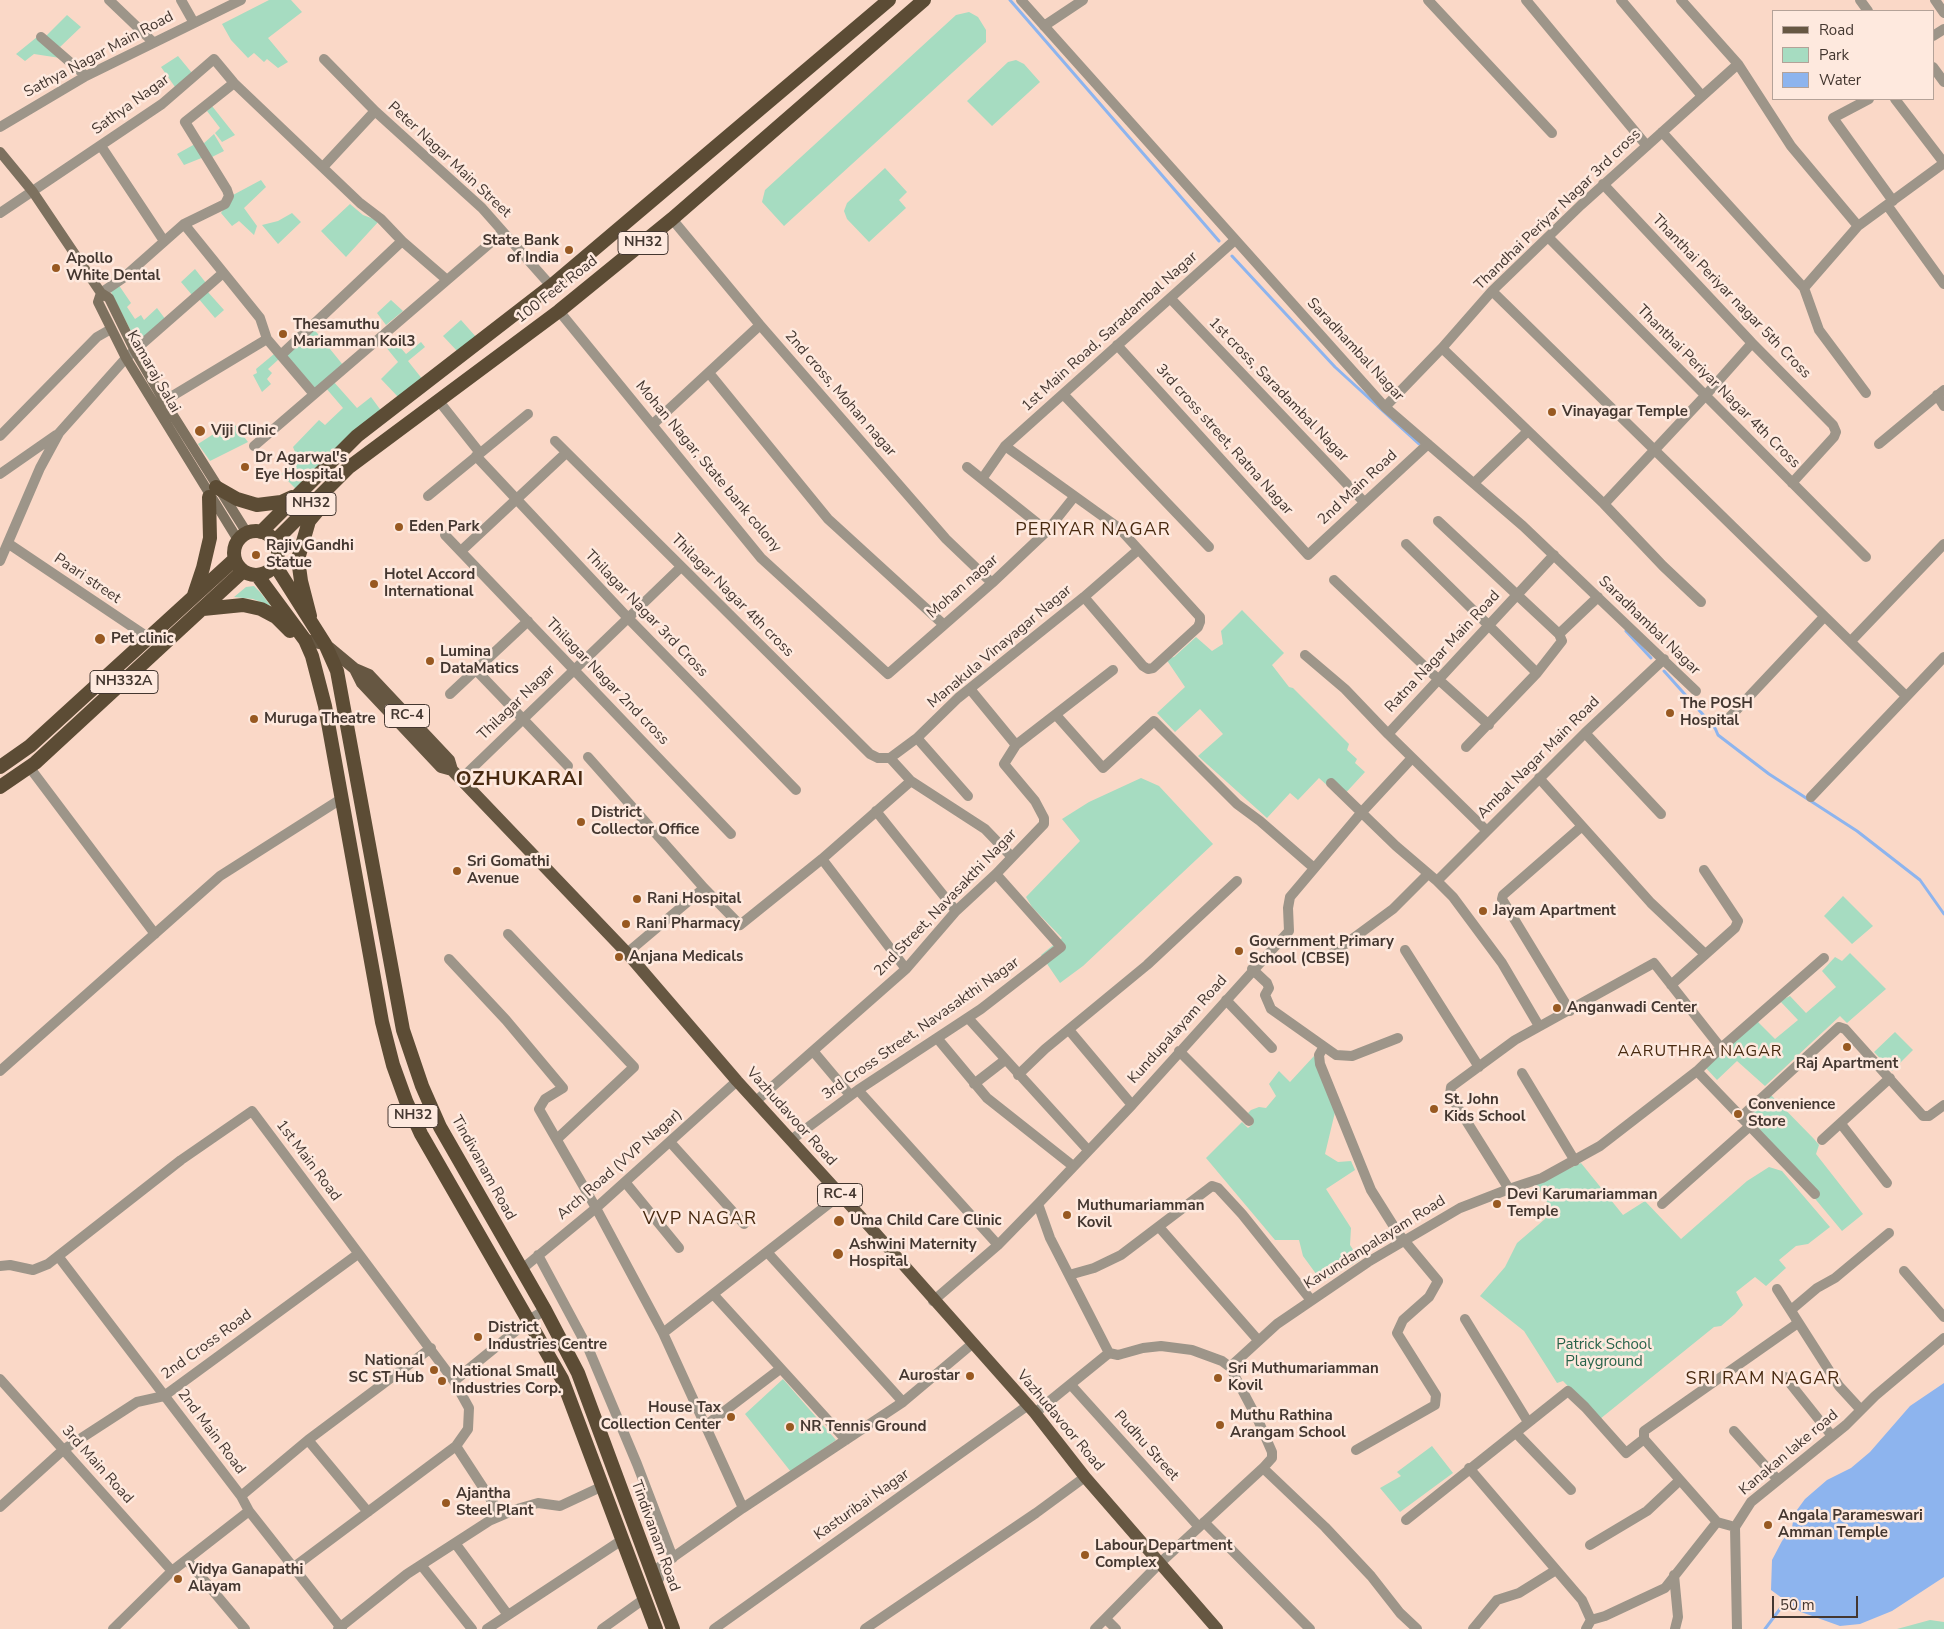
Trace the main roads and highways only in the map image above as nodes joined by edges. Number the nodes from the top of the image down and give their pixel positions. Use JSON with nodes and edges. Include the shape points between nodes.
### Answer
{"nodes":[{"id":1,"x":889,"y":0,"type":"edge"},
{"id":2,"x":924,"y":0,"type":"edge"},
{"id":3,"x":0,"y":152,"type":"edge"},
{"id":4,"x":101,"y":293,"type":"junction"},
{"id":5,"x":348,"y":468,"type":"junction"},
{"id":6,"x":212,"y":492,"type":"junction"},
{"id":7,"x":296,"y":495,"type":"junction"},
{"id":8,"x":249,"y":535,"type":"junction"},
{"id":9,"x":274,"y":542,"type":"junction"},
{"id":10,"x":235,"y":559,"type":"junction"},
{"id":11,"x":275,"y":565,"type":"junction"},
{"id":12,"x":250,"y":574,"type":"junction"},
{"id":13,"x":193,"y":598,"type":"junction"},
{"id":14,"x":203,"y":609,"type":"junction"},
{"id":15,"x":311,"y":623,"type":"junction"},
{"id":16,"x":304,"y":640,"type":"junction"},
{"id":17,"x":325,"y":644,"type":"junction"},
{"id":18,"x":312,"y":656,"type":"junction"},
{"id":19,"x":0,"y":767,"type":"edge"},
{"id":20,"x":0,"y":787,"type":"edge"},
{"id":21,"x":656,"y":1629,"type":"edge"},
{"id":22,"x":673,"y":1629,"type":"edge"},
{"id":23,"x":1217,"y":1629,"type":"edge"}],
"edges":[{"from":1,"to":7,"type":"highway","name":"100 Feet Road","number":"NH32","via":[[551,286],[357,436]]},
{"from":2,"to":5,"type":"highway","name":"100 Feet Road","number":"NH32","via":[[672,219],[559,311]]},
{"from":3,"to":4,"type":"main road","name":"Kamaraj Salai","via":[[33,192]]},
{"from":4,"to":6,"type":"main road","name":"Kamaraj Salai","via":[[110,298],[135,351]]},
{"from":4,"to":6,"type":"main road","name":"Kamaraj Salai","via":[[98,302],[126,358]]},
{"from":5,"to":9,"type":"highway","name":"100 Feet Road","number":"NH32"},
{"from":5,"to":15,"type":"highway","via":[[340,484],[309,520],[301,543],[298,559]]},
{"from":6,"to":7,"type":"highway","via":[[257,505],[281,502]]},
{"from":6,"to":8,"type":"main road","name":"Kamaraj Salai"},
{"from":6,"to":13,"type":"highway","via":[[210,538]]},
{"from":7,"to":8,"type":"highway","name":"100 Feet Road","number":"NH32"},
{"from":8,"to":9,"type":"highway"},
{"from":8,"to":10,"type":"highway","via":[[234,552]]},
{"from":9,"to":11,"type":"highway","via":[[278,553]]},
{"from":10,"to":12,"type":"highway"},
{"from":10,"to":13,"type":"highway","number":"NH332A"},
{"from":11,"to":12,"type":"highway","via":[[270,570]]},
{"from":11,"to":15,"type":"highway","name":"Tindivanam Road","number":"NH32"},
{"from":12,"to":14,"type":"highway","number":"NH332A"},
{"from":12,"to":16,"type":"highway","number":"NH32"},
{"from":13,"to":19,"type":"highway","number":"NH332A","via":[[30,746]]},
{"from":14,"to":18,"type":"highway","via":[[244,605],[261,609],[276,617]]},
{"from":14,"to":20,"type":"highway","number":"NH332A","via":[[30,768]]},
{"from":15,"to":17,"type":"highway","name":"Tindivanam Road","number":"NH32"},
{"from":16,"to":17,"type":"main road","name":"Vazhudavoor Road","number":"RC-4"},
{"from":16,"to":18,"type":"highway","number":"NH32"},
{"from":17,"to":22,"type":"highway","name":"Tindivanam Road","number":"NH32","via":[[337,671],[403,1030],[422,1086],[440,1127],[578,1374]]},
{"from":17,"to":23,"type":"main road","name":"Vazhudavoor Road","number":"RC-4","via":[[355,669],[362,683],[441,767],[457,774],[628,953],[737,1081],[1031,1410]]},
{"from":18,"to":21,"type":"highway","number":"NH32","via":[[325,706],[367,947],[393,1066],[421,1134],[562,1379]]}]}
